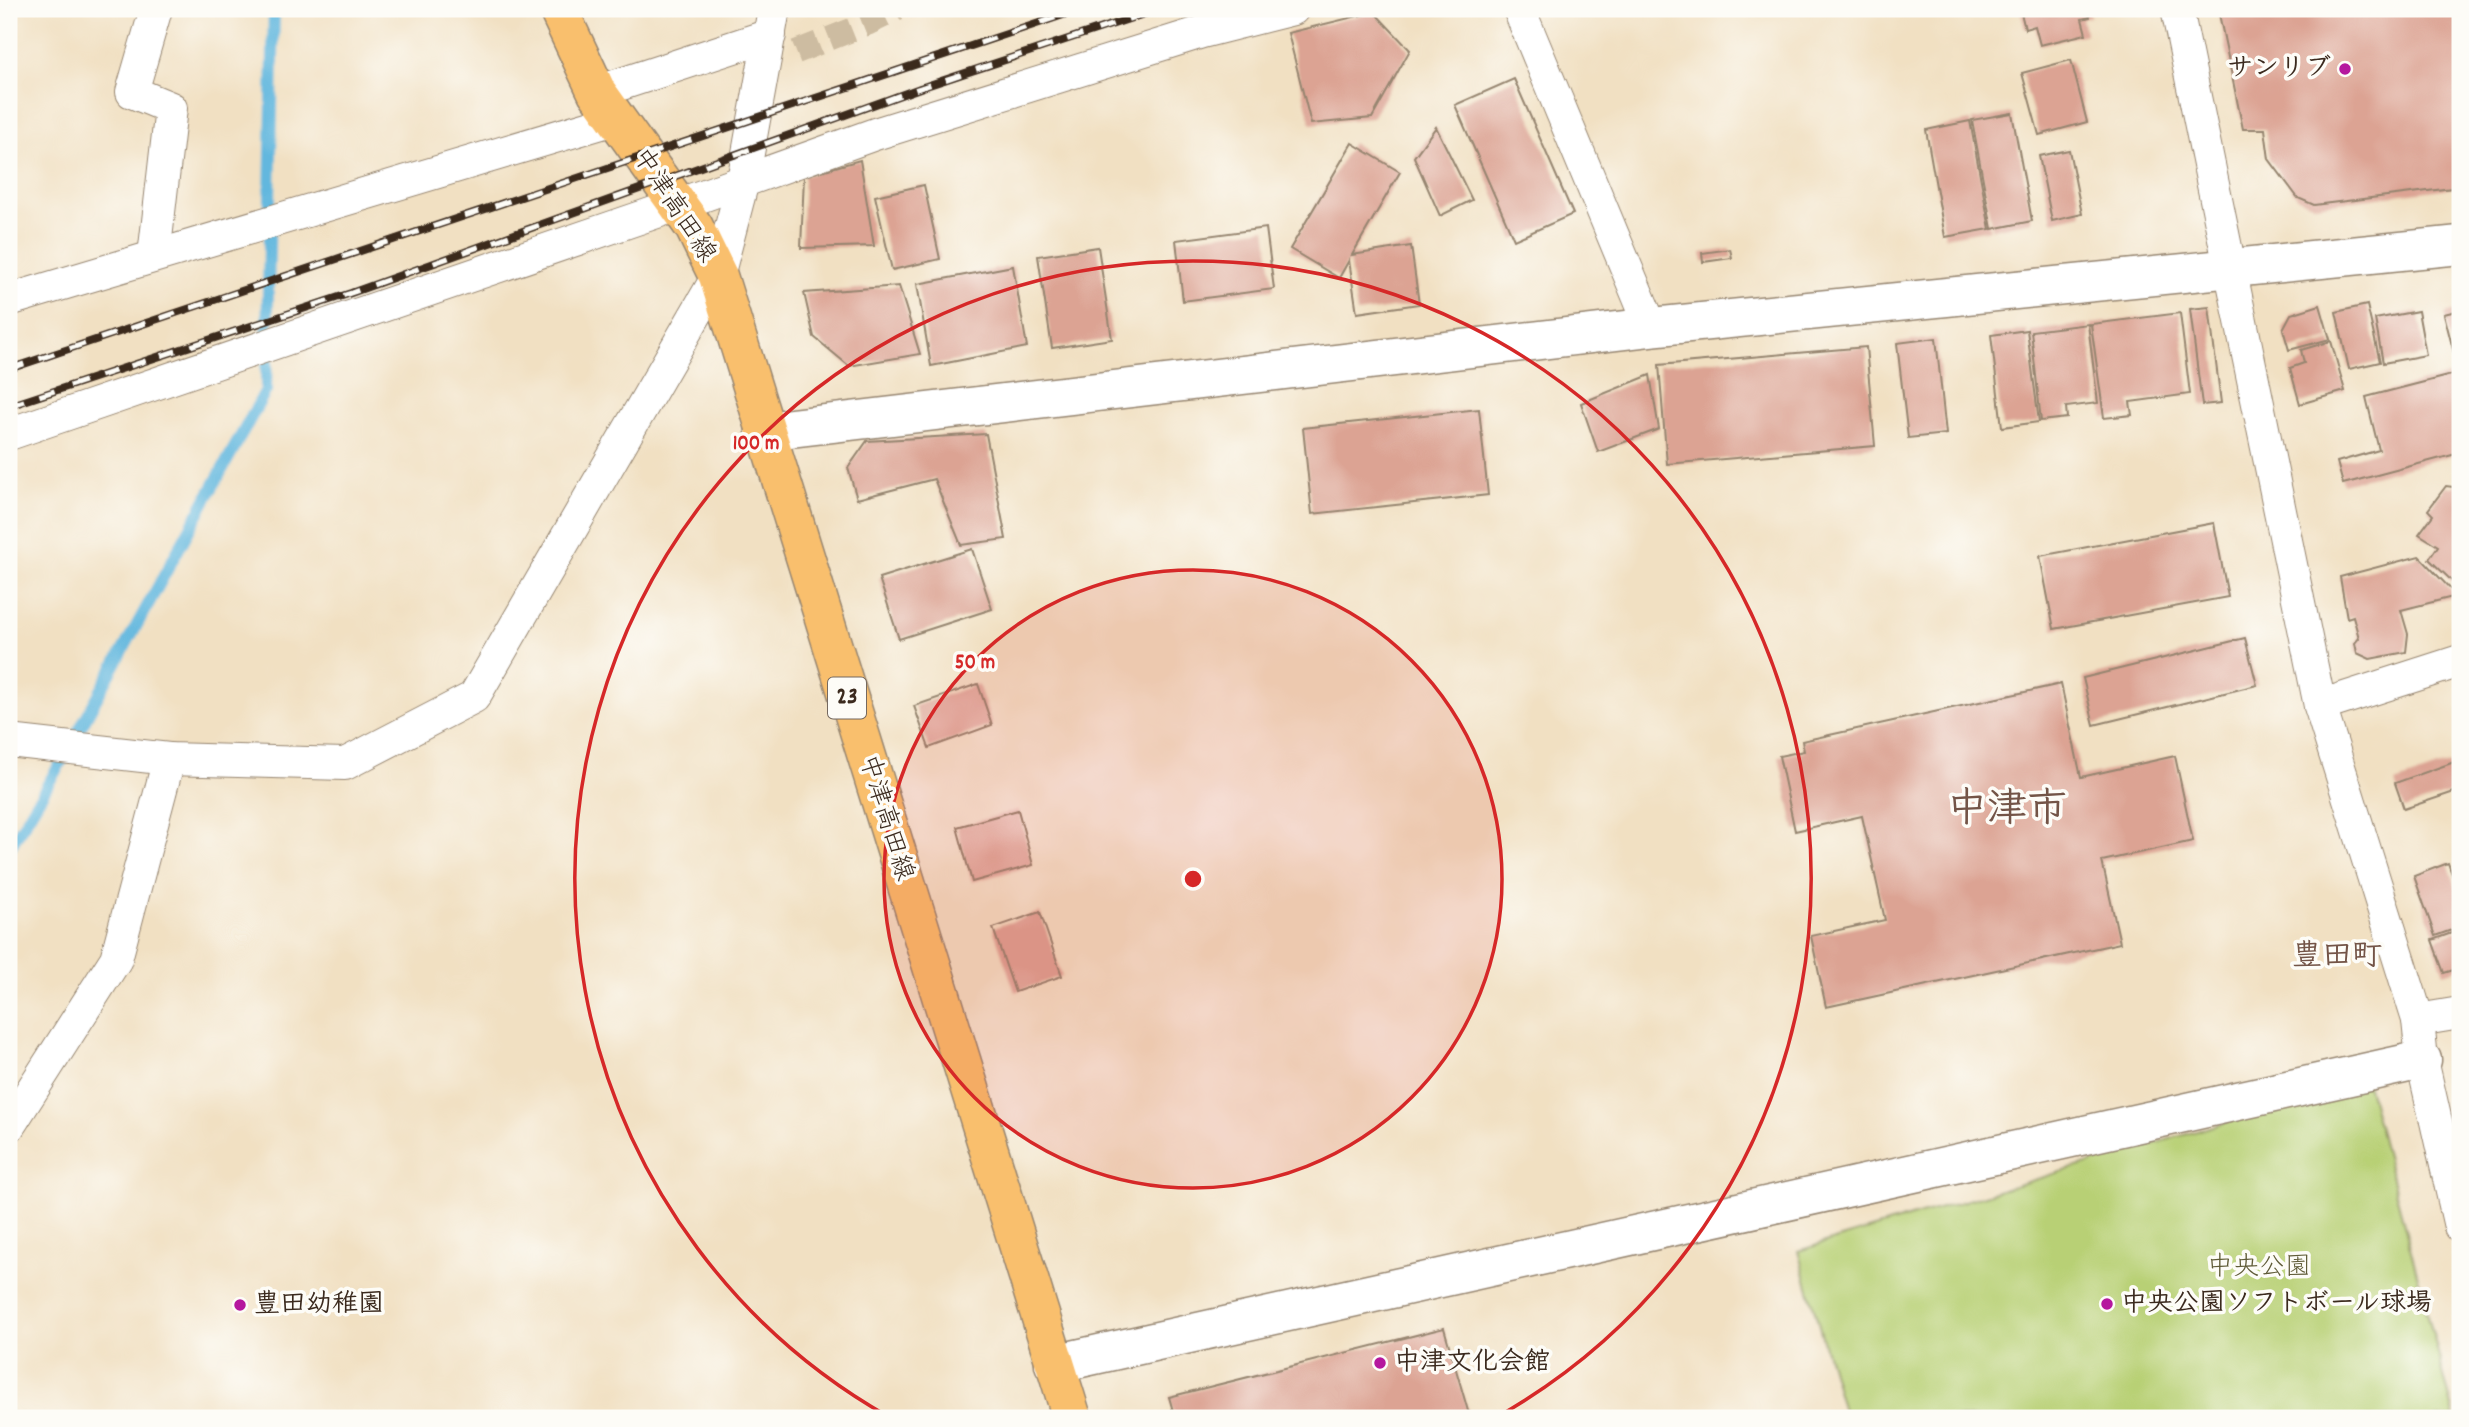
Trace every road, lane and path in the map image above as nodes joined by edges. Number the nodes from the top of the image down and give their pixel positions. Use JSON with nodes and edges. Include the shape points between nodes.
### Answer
{"nodes":[{"id":1,"x":156,"y":9,"type":"edge"},
{"id":2,"x":558,"y":9,"type":"edge"},
{"id":3,"x":1293,"y":9,"type":"edge"},
{"id":4,"x":1519,"y":9,"type":"edge"},
{"id":5,"x":2177,"y":9,"type":"edge"},
{"id":6,"x":772,"y":22,"type":"edge"},
{"id":7,"x":606,"y":106,"type":"junction"},
{"id":8,"x":743,"y":181,"type":"junction"},
{"id":9,"x":677,"y":205,"type":"junction"},
{"id":10,"x":2460,"y":245,"type":"edge"},
{"id":11,"x":154,"y":256,"type":"junction"},
{"id":12,"x":2230,"y":267,"type":"junction"},
{"id":13,"x":718,"y":276,"type":"junction"},
{"id":14,"x":9,"y":300,"type":"edge"},
{"id":15,"x":1651,"y":327,"type":"junction"},
{"id":16,"x":765,"y":431,"type":"junction"},
{"id":17,"x":9,"y":434,"type":"edge"},
{"id":18,"x":2460,"y":661,"type":"edge"},
{"id":19,"x":2320,"y":706,"type":"junction"},
{"id":20,"x":9,"y":741,"type":"edge"},
{"id":21,"x":169,"y":760,"type":"junction"},
{"id":22,"x":2460,"y":1013,"type":"edge"},
{"id":23,"x":2418,"y":1020,"type":"junction"},
{"id":24,"x":2422,"y":1060,"type":"junction"},
{"id":25,"x":9,"y":1126,"type":"edge"},
{"id":26,"x":2460,"y":1227,"type":"edge"},
{"id":27,"x":1054,"y":1364,"type":"junction"},
{"id":28,"x":1072,"y":1418,"type":"edge"}],
"edges":[{"from":1,"to":11,"type":"street","via":[[132,92],[171,108]]},
{"from":2,"to":7,"type":"main road","name":"中津高田線","number":"23"},
{"from":3,"to":8,"type":"street","via":[[995,95]]},
{"from":4,"to":15,"type":"street"},
{"from":5,"to":12,"type":"street"},
{"from":6,"to":7,"type":"street"},
{"from":6,"to":8,"type":"street"},
{"from":7,"to":9,"type":"main road","name":"中津高田線","number":"23"},
{"from":7,"to":11,"type":"street"},
{"from":8,"to":9,"type":"street"},
{"from":8,"to":13,"type":"street"},
{"from":9,"to":13,"type":"main road","name":"中津高田線","number":"23","via":[[705,246]]},
{"from":9,"to":17,"type":"street"},
{"from":10,"to":12,"type":"street"},
{"from":11,"to":14,"type":"street"},
{"from":12,"to":15,"type":"street"},
{"from":12,"to":19,"type":"street"},
{"from":13,"to":16,"type":"main road","name":"中津高田線","number":"23"},
{"from":13,"to":21,"type":"street","via":[[474,697],[345,764]]},
{"from":15,"to":16,"type":"street"},
{"from":16,"to":27,"type":"main road","name":"中津高田線","number":"23"},
{"from":18,"to":19,"type":"street"},
{"from":19,"to":23,"type":"street"},
{"from":20,"to":21,"type":"street"},
{"from":21,"to":25,"type":"street","via":[[116,959]]},
{"from":22,"to":23,"type":"street"},
{"from":23,"to":24,"type":"street"},
{"from":24,"to":26,"type":"street"},
{"from":24,"to":27,"type":"street"},
{"from":27,"to":28,"type":"main road","name":"中津高田線","number":"23"}]}
